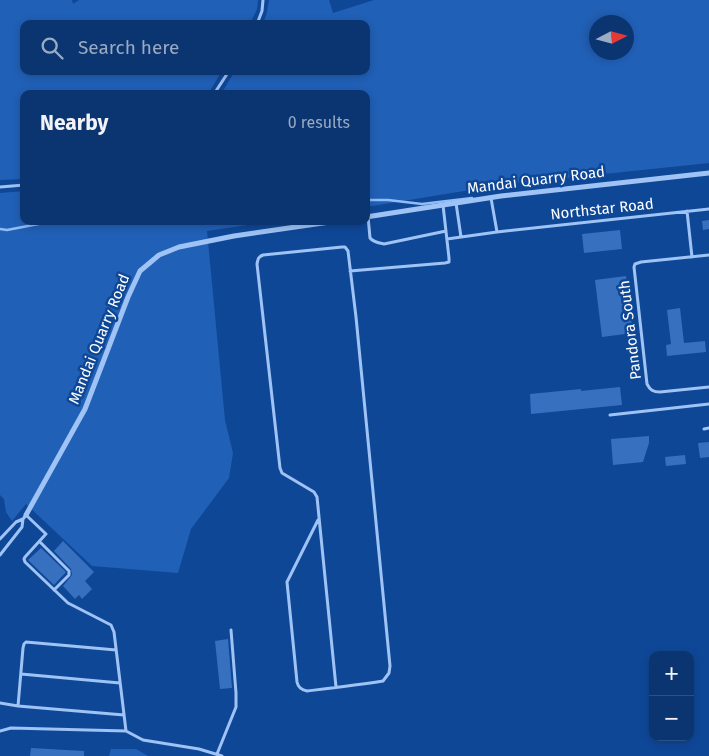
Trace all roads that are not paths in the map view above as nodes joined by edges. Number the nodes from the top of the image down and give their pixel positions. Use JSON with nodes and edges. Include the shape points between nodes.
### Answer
{"nodes":[{"id":1,"x":263,"y":0,"type":"edge"},
{"id":2,"x":259,"y":20,"type":"edge"},
{"id":3,"x":226,"y":75,"type":"edge"},
{"id":4,"x":217,"y":90,"type":"edge"},
{"id":5,"x":709,"y":173,"type":"edge"},
{"id":6,"x":20,"y":185,"type":"edge"},
{"id":7,"x":0,"y":187,"type":"edge"},
{"id":8,"x":491,"y":198,"type":"junction"},
{"id":9,"x":456,"y":203,"type":"junction"},
{"id":10,"x":443,"y":205,"type":"junction"},
{"id":11,"x":709,"y":209,"type":"edge"},
{"id":12,"x":687,"y":211,"type":"junction"},
{"id":13,"x":370,"y":216,"type":"edge"},
{"id":14,"x":310,"y":225,"type":"edge"},
{"id":15,"x":368,"y":225,"type":"edge"},
{"id":16,"x":446,"y":232,"type":"junction"},
{"id":17,"x":497,"y":232,"type":"junction"},
{"id":18,"x":461,"y":237,"type":"junction"},
{"id":19,"x":447,"y":239,"type":"junction"},
{"id":20,"x":709,"y":255,"type":"edge"},
{"id":21,"x":692,"y":257,"type":"junction"},
{"id":22,"x":350,"y":272,"type":"junction"},
{"id":23,"x":709,"y":387,"type":"edge"},
{"id":24,"x":709,"y":404,"type":"edge"},
{"id":25,"x":610,"y":415,"type":"dead end"},
{"id":26,"x":709,"y":428,"type":"edge"},
{"id":27,"x":704,"y":429,"type":"dead end"},
{"id":28,"x":25,"y":517,"type":"junction"},
{"id":29,"x":318,"y":520,"type":"junction"},
{"id":30,"x":0,"y":539,"type":"edge"},
{"id":31,"x":40,"y":542,"type":"junction"},
{"id":32,"x":0,"y":554,"type":"edge"},
{"id":33,"x":54,"y":590,"type":"junction"},
{"id":34,"x":230,"y":630,"type":"dead end"},
{"id":35,"x":116,"y":650,"type":"junction"},
{"id":36,"x":21,"y":674,"type":"junction"},
{"id":37,"x":120,"y":683,"type":"junction"},
{"id":38,"x":336,"y":687,"type":"junction"},
{"id":39,"x":0,"y":703,"type":"edge"},
{"id":40,"x":18,"y":706,"type":"junction"},
{"id":41,"x":124,"y":715,"type":"junction"},
{"id":42,"x":0,"y":731,"type":"edge"},
{"id":43,"x":126,"y":731,"type":"junction"},
{"id":44,"x":217,"y":754,"type":"junction"},
{"id":45,"x":222,"y":756,"type":"edge"}],
"edges":[{"from":1,"to":2,"type":"lane"},
{"from":3,"to":4,"type":"lane"},
{"from":5,"to":8,"type":"street","name":"Mandai Quarry Road"},
{"from":6,"to":7,"type":"lane"},
{"from":8,"to":9,"type":"street","name":"Mandai Quarry Road"},
{"from":8,"to":17,"type":"lane"},
{"from":9,"to":10,"type":"street","name":"Mandai Quarry Road"},
{"from":9,"to":18,"type":"lane"},
{"from":10,"to":13,"type":"street","name":"Mandai Quarry Road"},
{"from":10,"to":16,"type":"lane"},
{"from":11,"to":12,"type":"lane","name":"Northstar Road"},
{"from":12,"to":17,"type":"lane","name":"Northstar Road"},
{"from":12,"to":21,"type":"lane"},
{"from":14,"to":28,"type":"street","name":"Mandai Quarry Road","via":[[179,247],[159,255],[140,271],[85,410]]},
{"from":15,"to":16,"type":"lane","via":[[372,241],[384,244]]},
{"from":16,"to":19,"type":"lane"},
{"from":17,"to":18,"type":"lane","name":"Northstar Road"},
{"from":18,"to":19,"type":"lane","name":"Northstar Road"},
{"from":19,"to":22,"type":"lane","via":[[449,262]]},
{"from":20,"to":21,"type":"lane"},
{"from":21,"to":23,"type":"lane","name":"Pandora South","via":[[635,264],[647,384],[653,391],[660,392]]},
{"from":22,"to":29,"type":"lane","via":[[348,251],[342,246],[263,255],[257,264],[280,468],[282,473],[314,492]]},
{"from":22,"to":38,"type":"lane","via":[[390,673],[383,681]]},
{"from":24,"to":25,"type":"lane"},
{"from":26,"to":27,"type":"lane"},
{"from":28,"to":30,"type":"lane","name":"Mandai Quarry Road"},
{"from":28,"to":31,"type":"lane","via":[[45,532]]},
{"from":28,"to":32,"type":"lane","name":"Mandai Quarry Road","via":[[22,527]]},
{"from":29,"to":38,"type":"lane"},
{"from":29,"to":38,"type":"lane","via":[[287,582],[296,682],[304,690]]},
{"from":31,"to":33,"type":"lane","via":[[69,571]]},
{"from":31,"to":33,"type":"lane","via":[[24,561]]},
{"from":33,"to":35,"type":"lane","via":[[72,606],[111,624]]},
{"from":34,"to":44,"type":"lane","via":[[236,707]]},
{"from":35,"to":36,"type":"lane","via":[[26,642]]},
{"from":35,"to":37,"type":"lane"},
{"from":36,"to":37,"type":"lane"},
{"from":36,"to":40,"type":"lane"},
{"from":37,"to":41,"type":"lane"},
{"from":39,"to":40,"type":"lane"},
{"from":40,"to":41,"type":"lane"},
{"from":41,"to":43,"type":"lane"},
{"from":42,"to":43,"type":"lane","via":[[11,728]]},
{"from":43,"to":44,"type":"lane","via":[[143,740],[199,748]]},
{"from":44,"to":45,"type":"lane"}]}
